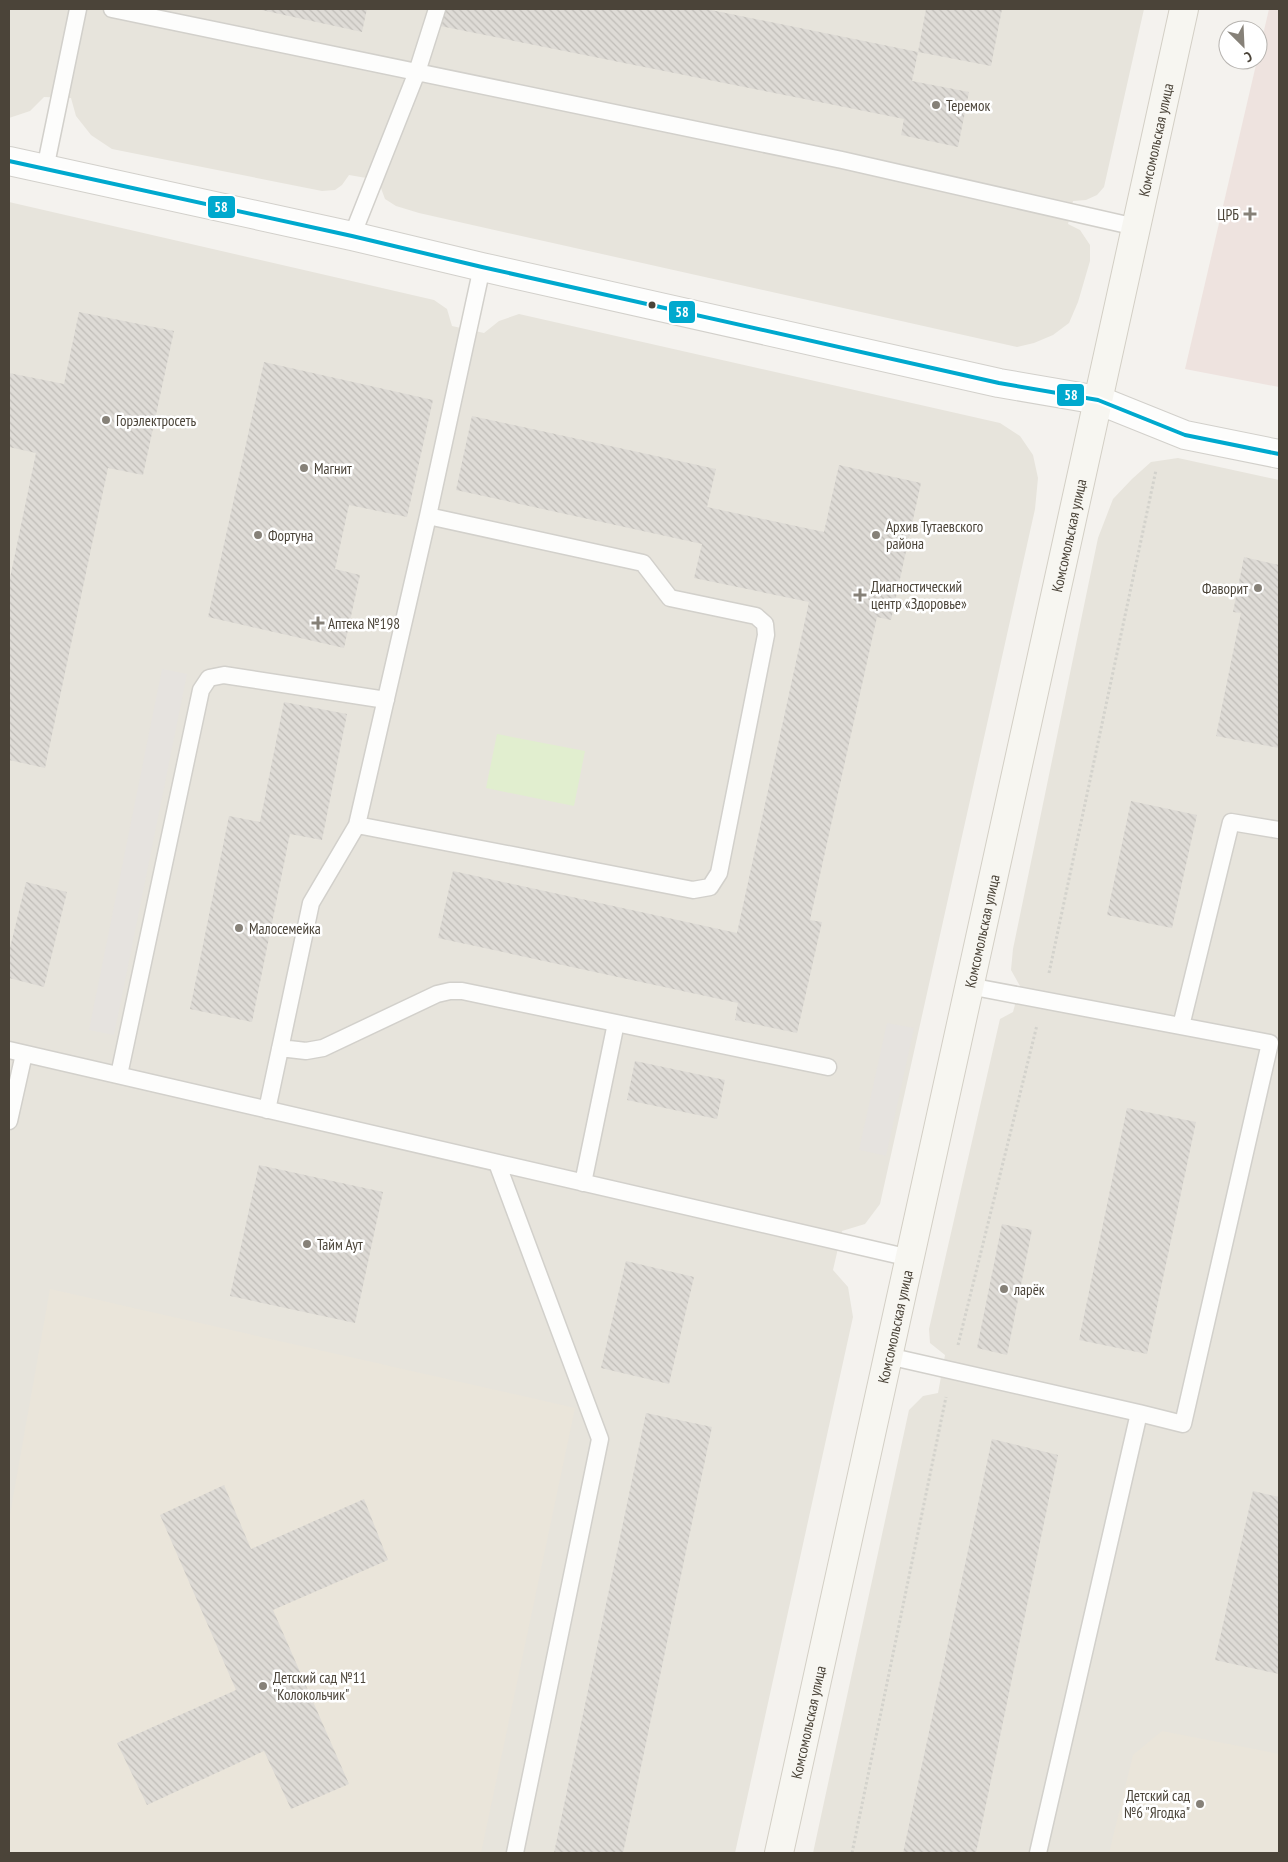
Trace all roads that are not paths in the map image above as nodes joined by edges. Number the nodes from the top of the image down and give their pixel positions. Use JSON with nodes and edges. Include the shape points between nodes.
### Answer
{"nodes":[{"id":1,"x":78,"y":9,"type":"edge"},
{"id":2,"x":112,"y":9,"type":"edge"},
{"id":3,"x":437,"y":9,"type":"edge"},
{"id":4,"x":1184,"y":9,"type":"edge"},
{"id":5,"x":417,"y":72,"type":"junction"},
{"id":6,"x":9,"y":161,"type":"edge"},
{"id":7,"x":45,"y":169,"type":"junction"},
{"id":8,"x":1136,"y":227,"type":"junction"},
{"id":9,"x":352,"y":236,"type":"junction"},
{"id":10,"x":482,"y":267,"type":"junction"},
{"id":11,"x":1098,"y":400,"type":"junction"},
{"id":12,"x":1279,"y":454,"type":"edge"},
{"id":13,"x":428,"y":516,"type":"junction"},
{"id":14,"x":386,"y":700,"type":"junction"},
{"id":15,"x":357,"y":825,"type":"junction"},
{"id":16,"x":1279,"y":830,"type":"edge"},
{"id":17,"x":969,"y":986,"type":"junction"},
{"id":18,"x":616,"y":1023,"type":"junction"},
{"id":19,"x":1181,"y":1026,"type":"junction"},
{"id":20,"x":1275,"y":1044,"type":"edge"},
{"id":21,"x":280,"y":1048,"type":"junction"},
{"id":22,"x":17,"y":1052,"type":"edge"},
{"id":23,"x":828,"y":1067,"type":"dead end"},
{"id":24,"x":119,"y":1075,"type":"junction"},
{"id":25,"x":267,"y":1110,"type":"junction"},
{"id":26,"x":9,"y":1121,"type":"edge"},
{"id":27,"x":497,"y":1163,"type":"junction"},
{"id":28,"x":583,"y":1183,"type":"junction"},
{"id":29,"x":910,"y":1258,"type":"junction"},
{"id":30,"x":888,"y":1356,"type":"junction"},
{"id":31,"x":1139,"y":1412,"type":"junction"},
{"id":32,"x":515,"y":1853,"type":"edge"},
{"id":33,"x":779,"y":1853,"type":"edge"},
{"id":34,"x":1038,"y":1853,"type":"edge"}],
"edges":[{"from":1,"to":7,"type":"lane"},
{"from":2,"to":5,"type":"lane"},
{"from":3,"to":5,"type":"lane"},
{"from":4,"to":8,"type":"main road","name":"Комсомольская улица"},
{"from":5,"to":8,"type":"lane","via":[[842,160]]},
{"from":5,"to":9,"type":"lane"},
{"from":6,"to":7,"type":"street"},
{"from":7,"to":9,"type":"street"},
{"from":8,"to":11,"type":"main road","name":"Комсомольская улица"},
{"from":9,"to":10,"type":"street"},
{"from":10,"to":11,"type":"street","via":[[991,382]]},
{"from":10,"to":13,"type":"lane"},
{"from":11,"to":12,"type":"street","via":[[1186,435]]},
{"from":11,"to":17,"type":"main road","name":"Комсомольская улица"},
{"from":13,"to":14,"type":"lane"},
{"from":13,"to":15,"type":"lane","via":[[643,563],[670,598],[756,616],[766,624],[719,874],[710,887],[693,890]]},
{"from":14,"to":15,"type":"lane"},
{"from":14,"to":24,"type":"lane","via":[[224,675],[209,678],[201,690]]},
{"from":15,"to":21,"type":"lane","via":[[311,903]]},
{"from":16,"to":19,"type":"lane","via":[[1231,822]]},
{"from":17,"to":19,"type":"lane"},
{"from":17,"to":29,"type":"main road","name":"Комсомольская улица"},
{"from":18,"to":21,"type":"lane","via":[[450,990],[323,1048],[306,1051]]},
{"from":18,"to":23,"type":"lane"},
{"from":18,"to":28,"type":"lane"},
{"from":19,"to":20,"type":"lane"},
{"from":20,"to":31,"type":"lane","via":[[1183,1424]]},
{"from":21,"to":25,"type":"lane"},
{"from":22,"to":24,"type":"lane"},
{"from":22,"to":26,"type":"lane"},
{"from":24,"to":25,"type":"lane"},
{"from":25,"to":27,"type":"lane"},
{"from":27,"to":28,"type":"lane"},
{"from":27,"to":32,"type":"lane","via":[[600,1439]]},
{"from":28,"to":29,"type":"lane"},
{"from":29,"to":30,"type":"main road","name":"Комсомольская улица"},
{"from":30,"to":31,"type":"lane"},
{"from":30,"to":33,"type":"main road","name":"Комсомольская улица"},
{"from":31,"to":34,"type":"lane"}]}
